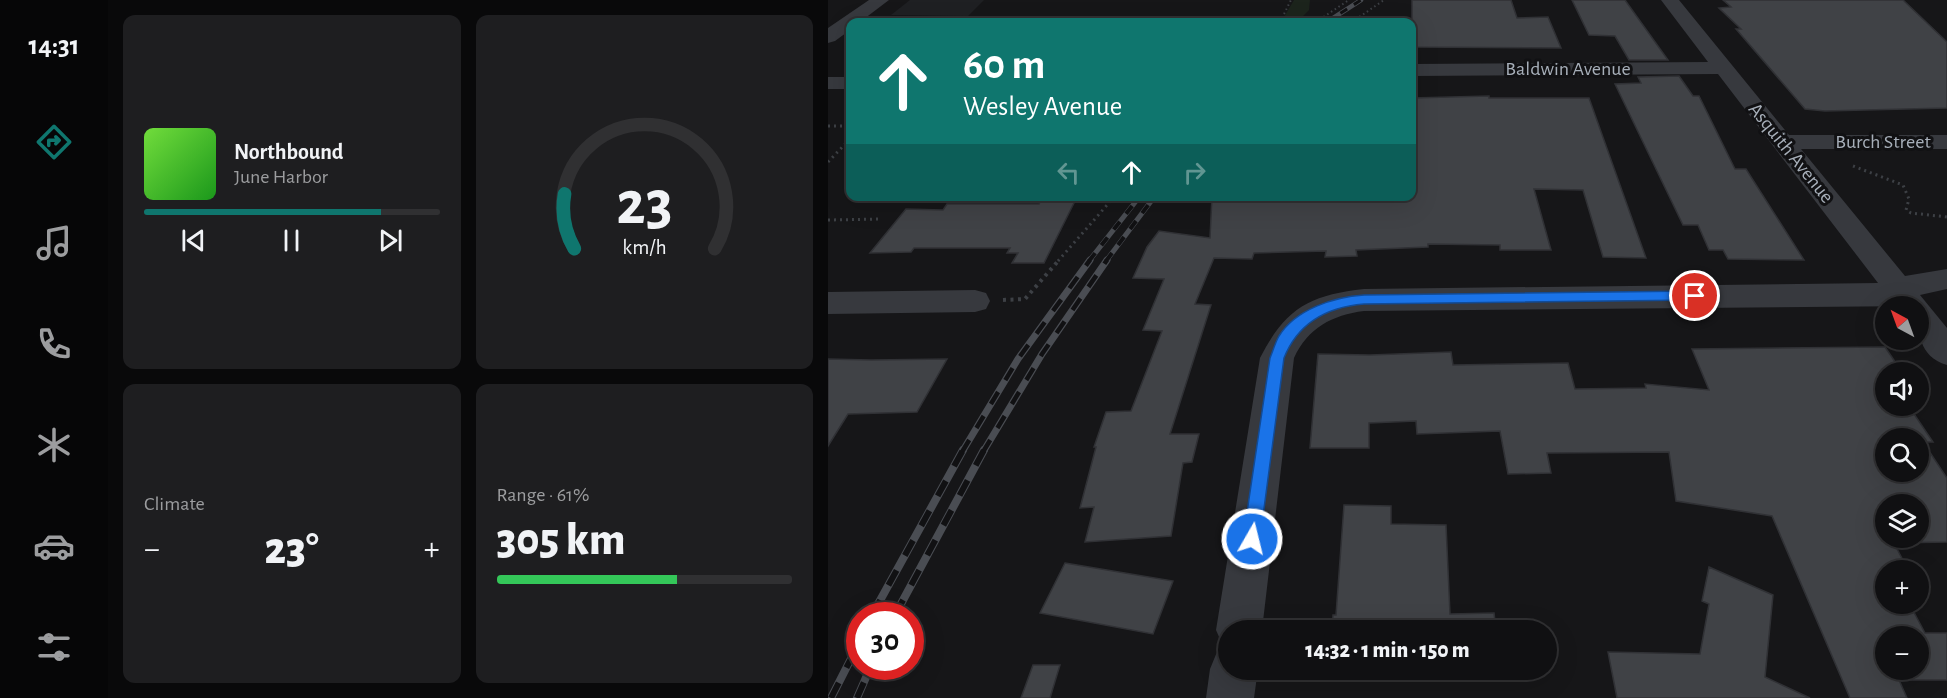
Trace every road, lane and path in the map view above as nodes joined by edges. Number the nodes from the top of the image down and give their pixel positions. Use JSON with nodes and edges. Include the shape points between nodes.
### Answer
{"nodes":[{"id":1,"x":880,"y":0,"type":"edge"},
{"id":2,"x":889,"y":0,"type":"edge"},
{"id":3,"x":1291,"y":0,"type":"edge"},
{"id":4,"x":1349,"y":0,"type":"edge"},
{"id":5,"x":1384,"y":0,"type":"edge"},
{"id":6,"x":1670,"y":0,"type":"edge"},
{"id":7,"x":855,"y":18,"type":"edge"},
{"id":8,"x":869,"y":18,"type":"edge"},
{"id":9,"x":1282,"y":18,"type":"edge"},
{"id":10,"x":1322,"y":18,"type":"edge"},
{"id":11,"x":1358,"y":18,"type":"edge"},
{"id":12,"x":846,"y":24,"type":"edge"},
{"id":13,"x":828,"y":37,"type":"edge"},
{"id":14,"x":846,"y":37,"type":"edge"},
{"id":15,"x":828,"y":49,"type":"edge"},
{"id":16,"x":1724,"y":68,"type":"junction"},
{"id":17,"x":1416,"y":70,"type":"edge"},
{"id":18,"x":828,"y":83,"type":"edge"},
{"id":19,"x":846,"y":83,"type":"edge"},
{"id":20,"x":828,"y":126,"type":"edge"},
{"id":21,"x":846,"y":126,"type":"edge"},
{"id":22,"x":1784,"y":142,"type":"junction"},
{"id":23,"x":1947,"y":142,"type":"edge"},
{"id":24,"x":846,"y":144,"type":"edge"},
{"id":25,"x":828,"y":162,"type":"edge"},
{"id":26,"x":1857,"y":169,"type":"dead end"},
{"id":27,"x":1111,"y":201,"type":"edge"},
{"id":28,"x":1947,"y":216,"type":"edge"},
{"id":29,"x":882,"y":219,"type":"dead end"},
{"id":30,"x":828,"y":220,"type":"edge"},
{"id":31,"x":1947,"y":279,"type":"edge"},
{"id":32,"x":1904,"y":296,"type":"edge"},
{"id":33,"x":1912,"y":296,"type":"edge"},
{"id":34,"x":975,"y":301,"type":"joint"},
{"id":35,"x":828,"y":303,"type":"edge"},
{"id":36,"x":1875,"y":305,"type":"edge"},
{"id":37,"x":1929,"y":328,"type":"edge"},
{"id":38,"x":1947,"y":352,"type":"edge"},
{"id":39,"x":1240,"y":620,"type":"edge"},
{"id":40,"x":1232,"y":680,"type":"edge"},
{"id":41,"x":1230,"y":698,"type":"edge"}],
"edges":[{"from":1,"to":7,"type":"street"},
{"from":2,"to":8,"type":"street"},
{"from":3,"to":9,"type":"path"},
{"from":4,"to":10,"type":"path"},
{"from":5,"to":11,"type":"path"},
{"from":6,"to":16,"type":"street","name":"Asquith Avenue"},
{"from":12,"to":13,"type":"street"},
{"from":14,"to":15,"type":"street"},
{"from":16,"to":17,"type":"street","name":"Baldwin Avenue"},
{"from":16,"to":22,"type":"street","name":"Asquith Avenue"},
{"from":18,"to":19,"type":"street"},
{"from":20,"to":21,"type":"path"},
{"from":22,"to":23,"type":"street","name":"Burch Street"},
{"from":22,"to":32,"type":"street","name":"Asquith Avenue"},
{"from":24,"to":25,"type":"path"},
{"from":26,"to":28,"type":"path","via":[[1903,185],[1909,199],[1906,210],[1911,213]]},
{"from":27,"to":34,"type":"path","via":[[1025,298]]},
{"from":29,"to":30,"type":"path"},
{"from":31,"to":33,"type":"street","via":[[1913,284]]},
{"from":34,"to":35,"type":"street"},
{"from":36,"to":39,"type":"street","via":[[1364,300],[1324,308],[1285,338],[1277,358]]},
{"from":37,"to":38,"type":"street","name":"Asquith Avenue"},
{"from":40,"to":41,"type":"street"}]}
